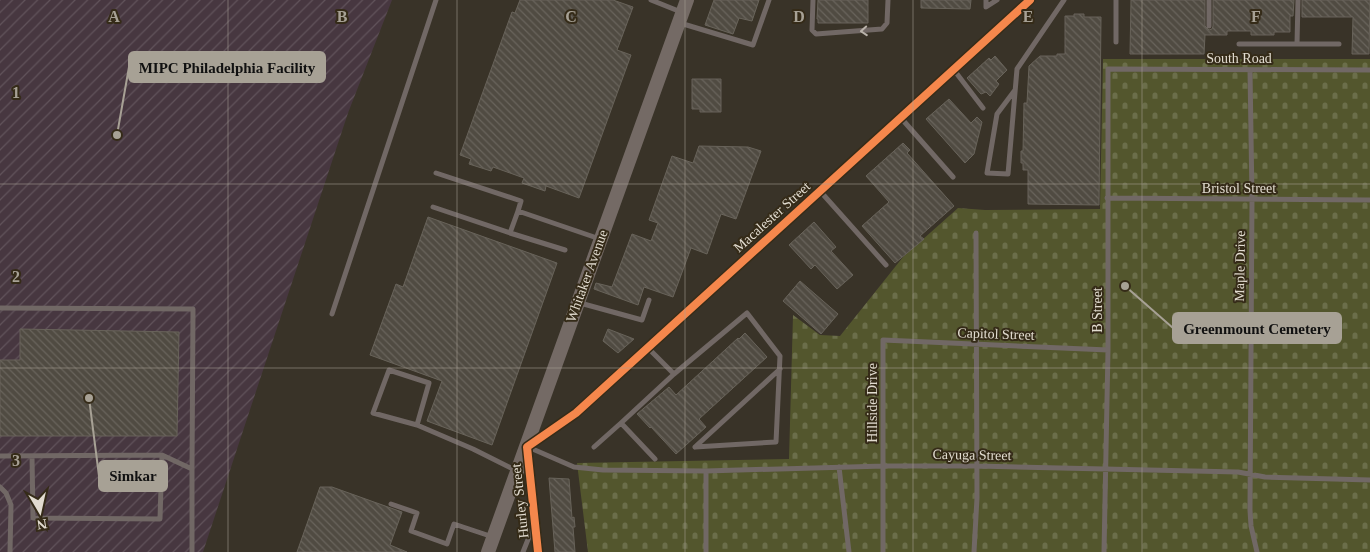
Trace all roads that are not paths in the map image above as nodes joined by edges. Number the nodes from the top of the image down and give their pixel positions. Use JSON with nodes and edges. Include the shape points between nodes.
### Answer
{"nodes":[{"id":1,"x":436,"y":0,"type":"edge"},
{"id":2,"x":651,"y":0,"type":"edge"},
{"id":3,"x":770,"y":0,"type":"edge"},
{"id":4,"x":813,"y":0,"type":"edge"},
{"id":5,"x":888,"y":0,"type":"edge"},
{"id":6,"x":986,"y":0,"type":"edge"},
{"id":7,"x":997,"y":0,"type":"edge"},
{"id":8,"x":1030,"y":0,"type":"edge"},
{"id":9,"x":1064,"y":0,"type":"edge"},
{"id":10,"x":1116,"y":0,"type":"edge"},
{"id":11,"x":1209,"y":0,"type":"edge"},
{"id":12,"x":1298,"y":0,"type":"edge"},
{"id":13,"x":683,"y":12,"type":"edge"},
{"id":14,"x":1209,"y":26,"type":"dead end"},
{"id":15,"x":1116,"y":42,"type":"dead end"},
{"id":16,"x":1238,"y":44,"type":"dead end"},
{"id":17,"x":1298,"y":44,"type":"junction"},
{"id":18,"x":1339,"y":44,"type":"dead end"},
{"id":19,"x":1108,"y":68,"type":"joint"},
{"id":20,"x":953,"y":69,"type":"junction"},
{"id":21,"x":1250,"y":70,"type":"junction"},
{"id":22,"x":1370,"y":70,"type":"edge"},
{"id":23,"x":1015,"y":90,"type":"junction"},
{"id":24,"x":983,"y":108,"type":"dead end"},
{"id":25,"x":900,"y":118,"type":"junction"},
{"id":26,"x":436,"y":173,"type":"dead end"},
{"id":27,"x":953,"y":177,"type":"dead end"},
{"id":28,"x":820,"y":191,"type":"junction"},
{"id":29,"x":1107,"y":198,"type":"junction"},
{"id":30,"x":1252,"y":199,"type":"junction"},
{"id":31,"x":1370,"y":200,"type":"edge"},
{"id":32,"x":432,"y":207,"type":"dead end"},
{"id":33,"x":518,"y":211,"type":"junction"},
{"id":34,"x":510,"y":233,"type":"junction"},
{"id":35,"x":976,"y":233,"type":"dead end"},
{"id":36,"x":600,"y":239,"type":"junction"},
{"id":37,"x":565,"y":250,"type":"dead end"},
{"id":38,"x":886,"y":265,"type":"dead end"},
{"id":39,"x":648,"y":300,"type":"dead end"},
{"id":40,"x":577,"y":302,"type":"junction"},
{"id":41,"x":0,"y":308,"type":"edge"},
{"id":42,"x":332,"y":314,"type":"dead end"},
{"id":43,"x":884,"y":340,"type":"joint"},
{"id":44,"x":977,"y":345,"type":"junction"},
{"id":45,"x":647,"y":348,"type":"junction"},
{"id":46,"x":1108,"y":350,"type":"junction"},
{"id":47,"x":780,"y":370,"type":"junction"},
{"id":48,"x":674,"y":374,"type":"junction"},
{"id":49,"x":621,"y":423,"type":"junction"},
{"id":50,"x":417,"y":425,"type":"junction"},
{"id":51,"x":527,"y":447,"type":"junction"},
{"id":52,"x":594,"y":447,"type":"dead end"},
{"id":53,"x":162,"y":455,"type":"junction"},
{"id":54,"x":0,"y":456,"type":"edge"},
{"id":55,"x":32,"y":456,"type":"junction"},
{"id":56,"x":655,"y":459,"type":"dead end"},
{"id":57,"x":884,"y":466,"type":"junction"},
{"id":58,"x":977,"y":466,"type":"junction"},
{"id":59,"x":839,"y":467,"type":"junction"},
{"id":60,"x":192,"y":469,"type":"junction"},
{"id":61,"x":1105,"y":469,"type":"junction"},
{"id":62,"x":706,"y":471,"type":"junction"},
{"id":63,"x":518,"y":472,"type":"junction"},
{"id":64,"x":1249,"y":474,"type":"junction"},
{"id":65,"x":1370,"y":480,"type":"edge"},
{"id":66,"x":0,"y":487,"type":"edge"},
{"id":67,"x":390,"y":504,"type":"dead end"},
{"id":68,"x":535,"y":522,"type":"junction"},
{"id":69,"x":494,"y":537,"type":"junction"},
{"id":70,"x":848,"y":544,"type":"junction"},
{"id":71,"x":10,"y":552,"type":"edge"},
{"id":72,"x":192,"y":552,"type":"edge"},
{"id":73,"x":488,"y":552,"type":"edge"},
{"id":74,"x":523,"y":552,"type":"edge"},
{"id":75,"x":538,"y":552,"type":"edge"},
{"id":76,"x":706,"y":552,"type":"edge"},
{"id":77,"x":849,"y":552,"type":"edge"},
{"id":78,"x":854,"y":552,"type":"edge"},
{"id":79,"x":883,"y":552,"type":"edge"},
{"id":80,"x":974,"y":552,"type":"edge"},
{"id":81,"x":1104,"y":552,"type":"edge"},
{"id":82,"x":1257,"y":552,"type":"edge"}],
"edges":[{"from":1,"to":42,"type":"lane"},
{"from":2,"to":13,"type":"lane"},
{"from":3,"to":13,"type":"lane","via":[[753,45]]},
{"from":5,"to":4,"type":"lane","one_way":true,"via":[[887,23],[882,29],[816,34],[812,30]]},
{"from":6,"to":7,"type":"lane","via":[[986,7]]},
{"from":8,"to":20,"type":"street","name":"Macalester Street"},
{"from":9,"to":23,"type":"lane","via":[[1017,69]]},
{"from":10,"to":15,"type":"lane"},
{"from":11,"to":14,"type":"lane"},
{"from":12,"to":17,"type":"lane"},
{"from":13,"to":36,"type":"main road","name":"Whitaker Avenue"},
{"from":16,"to":17,"type":"lane"},
{"from":17,"to":18,"type":"lane"},
{"from":19,"to":21,"type":"lane","name":"South Road"},
{"from":19,"to":29,"type":"lane","name":"B Street"},
{"from":20,"to":24,"type":"lane"},
{"from":20,"to":25,"type":"street","name":"Macalester Street"},
{"from":21,"to":22,"type":"lane","name":"South Road"},
{"from":21,"to":30,"type":"lane","name":"Maple Drive"},
{"from":23,"to":23,"type":"lane","via":[[1008,174],[987,173],[997,114]]},
{"from":25,"to":27,"type":"lane"},
{"from":25,"to":28,"type":"street","name":"Macalester Street"},
{"from":26,"to":33,"type":"lane","via":[[521,201]]},
{"from":28,"to":38,"type":"lane"},
{"from":28,"to":45,"type":"street","name":"Macalester Street"},
{"from":29,"to":30,"type":"lane","name":"Bristol Street"},
{"from":29,"to":46,"type":"lane","name":"B Street"},
{"from":30,"to":31,"type":"lane","name":"Bristol Street"},
{"from":30,"to":64,"type":"lane","name":"Maple Drive"},
{"from":32,"to":34,"type":"lane"},
{"from":33,"to":34,"type":"lane"},
{"from":33,"to":36,"type":"lane"},
{"from":34,"to":37,"type":"lane"},
{"from":35,"to":44,"type":"lane"},
{"from":36,"to":40,"type":"main road","name":"Whitaker Avenue"},
{"from":39,"to":40,"type":"lane","via":[[642,320]]},
{"from":40,"to":51,"type":"main road","name":"Whitaker Avenue"},
{"from":41,"to":60,"type":"lane","via":[[193,309]]},
{"from":43,"to":44,"type":"lane","name":"Capitol Street"},
{"from":43,"to":57,"type":"lane","name":"Hillside Drive"},
{"from":44,"to":46,"type":"lane","name":"Capitol Street"},
{"from":44,"to":58,"type":"lane"},
{"from":45,"to":48,"type":"lane"},
{"from":45,"to":51,"type":"street","name":"Macalester Street","via":[[576,413]]},
{"from":46,"to":61,"type":"lane","name":"B Street"},
{"from":47,"to":47,"type":"lane","via":[[776,442],[695,447],[702,441]]},
{"from":47,"to":48,"type":"lane","via":[[780,356],[747,313]]},
{"from":48,"to":49,"type":"lane"},
{"from":49,"to":52,"type":"lane"},
{"from":49,"to":56,"type":"lane"},
{"from":50,"to":50,"type":"lane","via":[[430,384],[389,370],[373,413]]},
{"from":50,"to":63,"type":"lane"},
{"from":51,"to":62,"type":"lane","name":"Cayuga Street","via":[[574,467]]},
{"from":51,"to":63,"type":"main road","name":"Whitaker Avenue"},
{"from":51,"to":68,"type":"street","name":"Hurley Street"},
{"from":53,"to":55,"type":"lane"},
{"from":53,"to":55,"type":"lane","via":[[160,519],[33,518]]},
{"from":53,"to":60,"type":"lane"},
{"from":54,"to":55,"type":"lane"},
{"from":57,"to":58,"type":"lane","name":"Cayuga Street"},
{"from":57,"to":59,"type":"lane","name":"Cayuga Street"},
{"from":57,"to":79,"type":"lane","name":"Hillside Drive"},
{"from":58,"to":61,"type":"lane","name":"Cayuga Street"},
{"from":58,"to":80,"type":"lane"},
{"from":59,"to":62,"type":"lane","name":"Cayuga Street"},
{"from":59,"to":70,"type":"lane"},
{"from":60,"to":72,"type":"lane"},
{"from":61,"to":64,"type":"lane","name":"Cayuga Street"},
{"from":61,"to":81,"type":"lane","name":"B Street"},
{"from":62,"to":76,"type":"lane"},
{"from":63,"to":69,"type":"main road","name":"Whitaker Avenue"},
{"from":64,"to":65,"type":"lane","name":"Cayuga Street"},
{"from":64,"to":82,"type":"lane","name":"Maple Drive","via":[[1251,526]]},
{"from":66,"to":71,"type":"lane","via":[[11,504]]},
{"from":67,"to":69,"type":"lane","via":[[417,513],[410,531],[447,544],[454,524]]},
{"from":68,"to":74,"type":"lane"},
{"from":68,"to":75,"type":"street","name":"Hurley Street"},
{"from":69,"to":73,"type":"main road","name":"Whitaker Avenue"},
{"from":70,"to":77,"type":"lane"},
{"from":70,"to":78,"type":"lane"}]}
